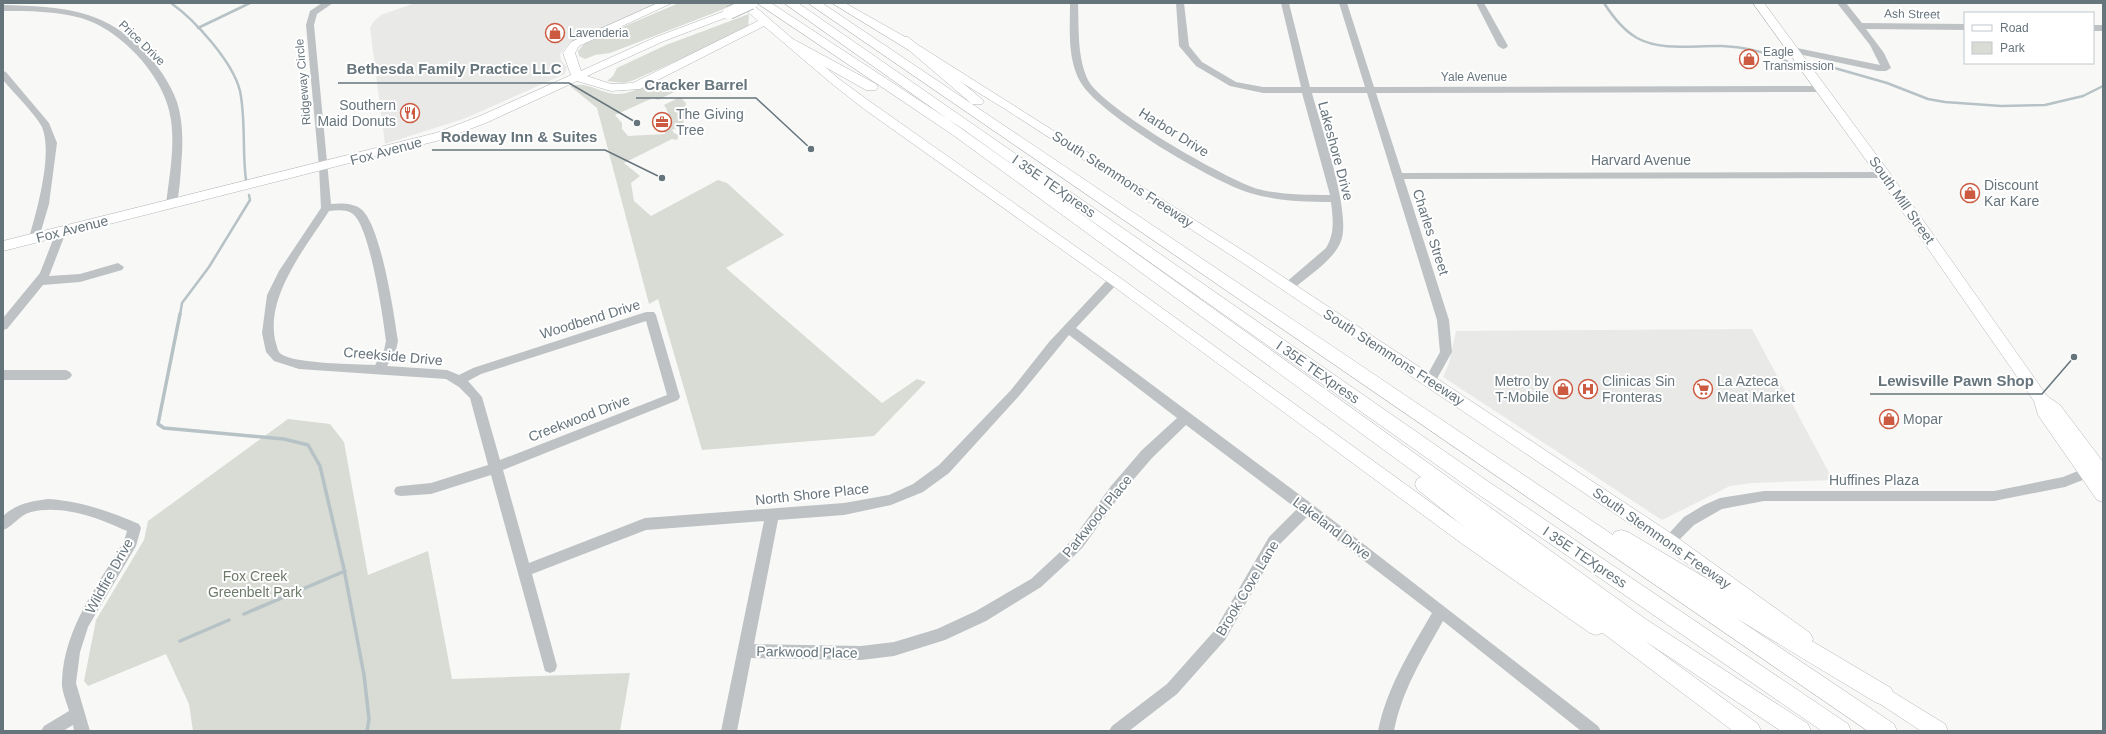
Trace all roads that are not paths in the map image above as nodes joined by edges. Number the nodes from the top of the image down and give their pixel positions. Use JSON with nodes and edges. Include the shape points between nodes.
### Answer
{"nodes":[{"id":1,"x":329,"y":3,"type":"edge"},
{"id":2,"x":667,"y":3,"type":"edge"},
{"id":3,"x":744,"y":3,"type":"edge"},
{"id":4,"x":751,"y":3,"type":"edge"},
{"id":5,"x":763,"y":3,"type":"edge"},
{"id":6,"x":814,"y":3,"type":"edge"},
{"id":7,"x":837,"y":3,"type":"edge"},
{"id":8,"x":1074,"y":3,"type":"edge"},
{"id":9,"x":1180,"y":3,"type":"edge"},
{"id":10,"x":1285,"y":3,"type":"edge"},
{"id":11,"x":1343,"y":3,"type":"edge"},
{"id":12,"x":1480,"y":3,"type":"edge"},
{"id":13,"x":1758,"y":3,"type":"edge"},
{"id":14,"x":1841,"y":3,"type":"edge"},
{"id":15,"x":795,"y":7,"type":"edge"},
{"id":16,"x":3,"y":8,"type":"edge"},
{"id":17,"x":766,"y":21,"type":"junction"},
{"id":18,"x":1858,"y":26,"type":"junction"},
{"id":19,"x":1964,"y":27,"type":"edge"},
{"id":20,"x":903,"y":40,"type":"junction"},
{"id":21,"x":791,"y":42,"type":"junction"},
{"id":22,"x":1503,"y":46,"type":"dead end"},
{"id":23,"x":1792,"y":50,"type":"junction"},
{"id":24,"x":572,"y":61,"type":"junction"},
{"id":25,"x":599,"y":66,"type":"junction"},
{"id":26,"x":3,"y":74,"type":"edge"},
{"id":27,"x":577,"y":77,"type":"junction"},
{"id":28,"x":602,"y":87,"type":"junction"},
{"id":29,"x":1306,"y":90,"type":"junction"},
{"id":30,"x":1372,"y":90,"type":"junction"},
{"id":31,"x":1822,"y":90,"type":"junction"},
{"id":32,"x":958,"y":132,"type":"junction"},
{"id":33,"x":324,"y":167,"type":"junction"},
{"id":34,"x":1884,"y":175,"type":"junction"},
{"id":35,"x":1398,"y":176,"type":"junction"},
{"id":36,"x":1336,"y":199,"type":"junction"},
{"id":37,"x":171,"y":204,"type":"junction"},
{"id":38,"x":326,"y":208,"type":"junction"},
{"id":39,"x":1136,"y":222,"type":"junction"},
{"id":40,"x":61,"y":232,"type":"junction"},
{"id":41,"x":34,"y":238,"type":"junction"},
{"id":42,"x":3,"y":246,"type":"edge"},
{"id":43,"x":118,"y":267,"type":"dead end"},
{"id":44,"x":1114,"y":280,"type":"junction"},
{"id":45,"x":39,"y":281,"type":"junction"},
{"id":46,"x":1288,"y":287,"type":"junction"},
{"id":47,"x":3,"y":326,"type":"edge"},
{"id":48,"x":1069,"y":329,"type":"junction"},
{"id":49,"x":1250,"y":345,"type":"junction"},
{"id":50,"x":378,"y":370,"type":"junction"},
{"id":51,"x":3,"y":375,"type":"edge"},
{"id":52,"x":66,"y":375,"type":"dead end"},
{"id":53,"x":459,"y":380,"type":"junction"},
{"id":54,"x":1430,"y":381,"type":"junction"},
{"id":55,"x":674,"y":397,"type":"joint"},
{"id":56,"x":1187,"y":417,"type":"junction"},
{"id":57,"x":1439,"y":428,"type":"junction"},
{"id":58,"x":496,"y":467,"type":"junction"},
{"id":59,"x":2097,"y":472,"type":"edge"},
{"id":60,"x":402,"y":491,"type":"dead end"},
{"id":61,"x":2103,"y":495,"type":"edge"},
{"id":62,"x":1306,"y":508,"type":"junction"},
{"id":63,"x":772,"y":516,"type":"junction"},
{"id":64,"x":3,"y":524,"type":"edge"},
{"id":65,"x":1669,"y":541,"type":"junction"},
{"id":66,"x":524,"y":570,"type":"junction"},
{"id":67,"x":1622,"y":582,"type":"junction"},
{"id":68,"x":1441,"y":611,"type":"junction"},
{"id":69,"x":744,"y":651,"type":"junction"},
{"id":70,"x":550,"y":666,"type":"dead end"},
{"id":71,"x":1883,"y":695,"type":"junction"},
{"id":72,"x":78,"y":714,"type":"junction"},
{"id":73,"x":1127,"y":728,"type":"edge"},
{"id":74,"x":49,"y":731,"type":"edge"},
{"id":75,"x":82,"y":731,"type":"edge"},
{"id":76,"x":728,"y":731,"type":"edge"},
{"id":77,"x":1386,"y":731,"type":"edge"},
{"id":78,"x":1593,"y":731,"type":"edge"},
{"id":79,"x":1747,"y":731,"type":"edge"},
{"id":80,"x":1750,"y":731,"type":"edge"},
{"id":81,"x":1800,"y":731,"type":"edge"},
{"id":82,"x":1832,"y":731,"type":"edge"},
{"id":83,"x":1840,"y":731,"type":"edge"},
{"id":84,"x":1886,"y":731,"type":"edge"},
{"id":85,"x":1938,"y":731,"type":"edge"}],
"edges":[{"from":1,"to":33,"type":"street","name":"Ridgeway Circle","via":[[313,13],[310,25]]},
{"from":2,"to":24,"type":"main road","via":[[581,40],[569,53]]},
{"from":3,"to":17,"type":"main road"},
{"from":4,"to":25,"type":"main road","name":"Fox Avenue","bridge":true},
{"from":5,"to":32,"type":"highway"},
{"from":6,"to":39,"type":"highway","name":"South Stemmons Freeway"},
{"from":7,"to":20,"type":"main road","name":"South Stemmons Freeway"},
{"from":8,"to":36,"type":"street","name":"Harbor Drive","via":[[1076,57],[1086,84],[1122,115],[1216,175],[1245,188],[1262,194]]},
{"from":9,"to":29,"type":"street","name":"Yale Avenue","via":[[1184,46],[1199,64],[1224,80],[1245,87],[1275,91]]},
{"from":10,"to":29,"type":"street","name":"Lakeshore Drive"},
{"from":11,"to":30,"type":"street","name":"Charles Street"},
{"from":12,"to":22,"type":"street"},
{"from":13,"to":23,"type":"main road","name":"South Mill Street"},
{"from":14,"to":18,"type":"street"},
{"from":15,"to":67,"type":"highway","name":"I 35E TEXpress","via":[[944,108],[1479,485]]},
{"from":16,"to":37,"type":"street","name":"Price Drive","via":[[55,11],[88,18],[109,27],[156,70],[168,92],[176,119]]},
{"from":17,"to":21,"type":"main road"},
{"from":17,"to":28,"type":"main road","via":[[636,86]]},
{"from":18,"to":19,"type":"street","name":"Ash Street"},
{"from":18,"to":23,"type":"street","via":[[1886,68]]},
{"from":20,"to":39,"type":"highway","via":[[1006,124]]},
{"from":20,"to":46,"type":"main road","name":"South Stemmons Freeway"},
{"from":21,"to":32,"type":"highway","via":[[918,115]]},
{"from":21,"to":44,"type":"main road","via":[[868,106]]},
{"from":23,"to":31,"type":"main road","name":"South Mill Street"},
{"from":24,"to":25,"type":"main road"},
{"from":24,"to":27,"type":"main road"},
{"from":25,"to":27,"type":"main road","name":"Fox Avenue"},
{"from":25,"to":28,"type":"main road","via":[[598,78]]},
{"from":26,"to":41,"type":"street","via":[[46,125],[52,143],[44,204]]},
{"from":27,"to":28,"type":"main road"},
{"from":27,"to":33,"type":"main road","name":"Fox Avenue","via":[[440,136]]},
{"from":29,"to":30,"type":"street","name":"Yale Avenue"},
{"from":29,"to":36,"type":"street","name":"Lakeshore Drive"},
{"from":30,"to":31,"type":"street","name":"Yale Avenue"},
{"from":30,"to":35,"type":"street","name":"Charles Street"},
{"from":31,"to":34,"type":"main road","name":"South Mill Street"},
{"from":32,"to":49,"type":"highway"},
{"from":33,"to":37,"type":"main road","name":"Fox Avenue"},
{"from":33,"to":38,"type":"street"},
{"from":34,"to":35,"type":"street","name":"Harvard Avenue"},
{"from":34,"to":59,"type":"main road","name":"South Mill Street","via":[[2042,400],[2043,411]]},
{"from":35,"to":54,"type":"street","name":"Charles Street","via":[[1443,320],[1446,352]]},
{"from":36,"to":46,"type":"street","name":"Lakeshore Drive","via":[[1339,227],[1336,241],[1330,251]]},
{"from":37,"to":40,"type":"main road","name":"Fox Avenue"},
{"from":38,"to":50,"type":"street","via":[[347,207],[358,212],[366,220],[392,342]]},
{"from":38,"to":50,"type":"street","name":"Creekside Drive","via":[[283,274],[273,295],[268,333],[272,352],[278,358],[299,364]]},
{"from":39,"to":57,"type":"highway","name":"South Stemmons Freeway"},
{"from":40,"to":41,"type":"main road","name":"Fox Avenue"},
{"from":40,"to":45,"type":"street","via":[[51,261]]},
{"from":41,"to":42,"type":"main road","name":"Fox Avenue"},
{"from":43,"to":45,"type":"street","via":[[80,278]]},
{"from":44,"to":48,"type":"street","name":"North Shore Place"},
{"from":44,"to":79,"type":"main road","via":[[1467,538]]},
{"from":45,"to":47,"type":"street"},
{"from":46,"to":54,"type":"main road","name":"South Stemmons Freeway"},
{"from":48,"to":56,"type":"street","name":"Lakeland Drive"},
{"from":48,"to":63,"type":"street","name":"North Shore Place","via":[[1015,393],[944,469],[918,488],[891,500],[872,504]]},
{"from":49,"to":80,"type":"highway","via":[[1506,549]]},
{"from":49,"to":81,"type":"highway","via":[[1640,626]]},
{"from":50,"to":53,"type":"street","name":"Creekside Drive","via":[[447,375]]},
{"from":51,"to":52,"type":"street"},
{"from":53,"to":55,"type":"street","name":"Woodbend Drive","via":[[476,371],[650,315]]},
{"from":53,"to":58,"type":"street","name":"Creekside Drive","via":[[470,387],[476,397]]},
{"from":54,"to":65,"type":"main road","name":"South Stemmons Freeway"},
{"from":55,"to":58,"type":"street","name":"Creekwood Drive"},
{"from":56,"to":62,"type":"street","name":"Lakeland Drive"},
{"from":56,"to":69,"type":"street","name":"Parkwood Place","via":[[1147,454],[1116,490],[1078,543],[1063,558],[1036,583],[981,616],[940,635],[894,649],[861,653]]},
{"from":57,"to":71,"type":"highway"},
{"from":57,"to":84,"type":"highway","name":"South Stemmons Freeway"},
{"from":58,"to":60,"type":"street","name":"Creekwood Drive","via":[[428,489]]},
{"from":58,"to":66,"type":"street","name":"Creekside Drive"},
{"from":59,"to":61,"type":"main road","name":"South Mill Street"},
{"from":59,"to":65,"type":"street","name":"Huffines Plaza","via":[[2065,482],[1994,496],[1764,496],[1720,504],[1709,509],[1689,521]]},
{"from":62,"to":68,"type":"street","name":"Lakeland Drive"},
{"from":62,"to":73,"type":"street","name":"Brook Cove Lane","via":[[1274,541],[1220,635],[1172,689]]},
{"from":63,"to":66,"type":"street","name":"North Shore Place","via":[[645,524]]},
{"from":63,"to":69,"type":"street"},
{"from":64,"to":72,"type":"street","name":"Wildfire Drive","via":[[17,511],[38,504],[73,506],[134,528],[130,542],[82,625],[73,652],[68,683]]},
{"from":65,"to":71,"type":"main road","name":"South Stemmons Freeway"},
{"from":66,"to":70,"type":"street","name":"Creekside Drive"},
{"from":67,"to":82,"type":"highway"},
{"from":67,"to":83,"type":"highway","name":"I 35E TEXpress"},
{"from":68,"to":77,"type":"street","via":[[1395,695]]},
{"from":68,"to":78,"type":"street","name":"Lakeland Drive"},
{"from":69,"to":76,"type":"street"},
{"from":71,"to":85,"type":"main road","name":"South Stemmons Freeway"},
{"from":72,"to":74,"type":"street"},
{"from":72,"to":75,"type":"street","name":"Wildfire Drive"}]}
